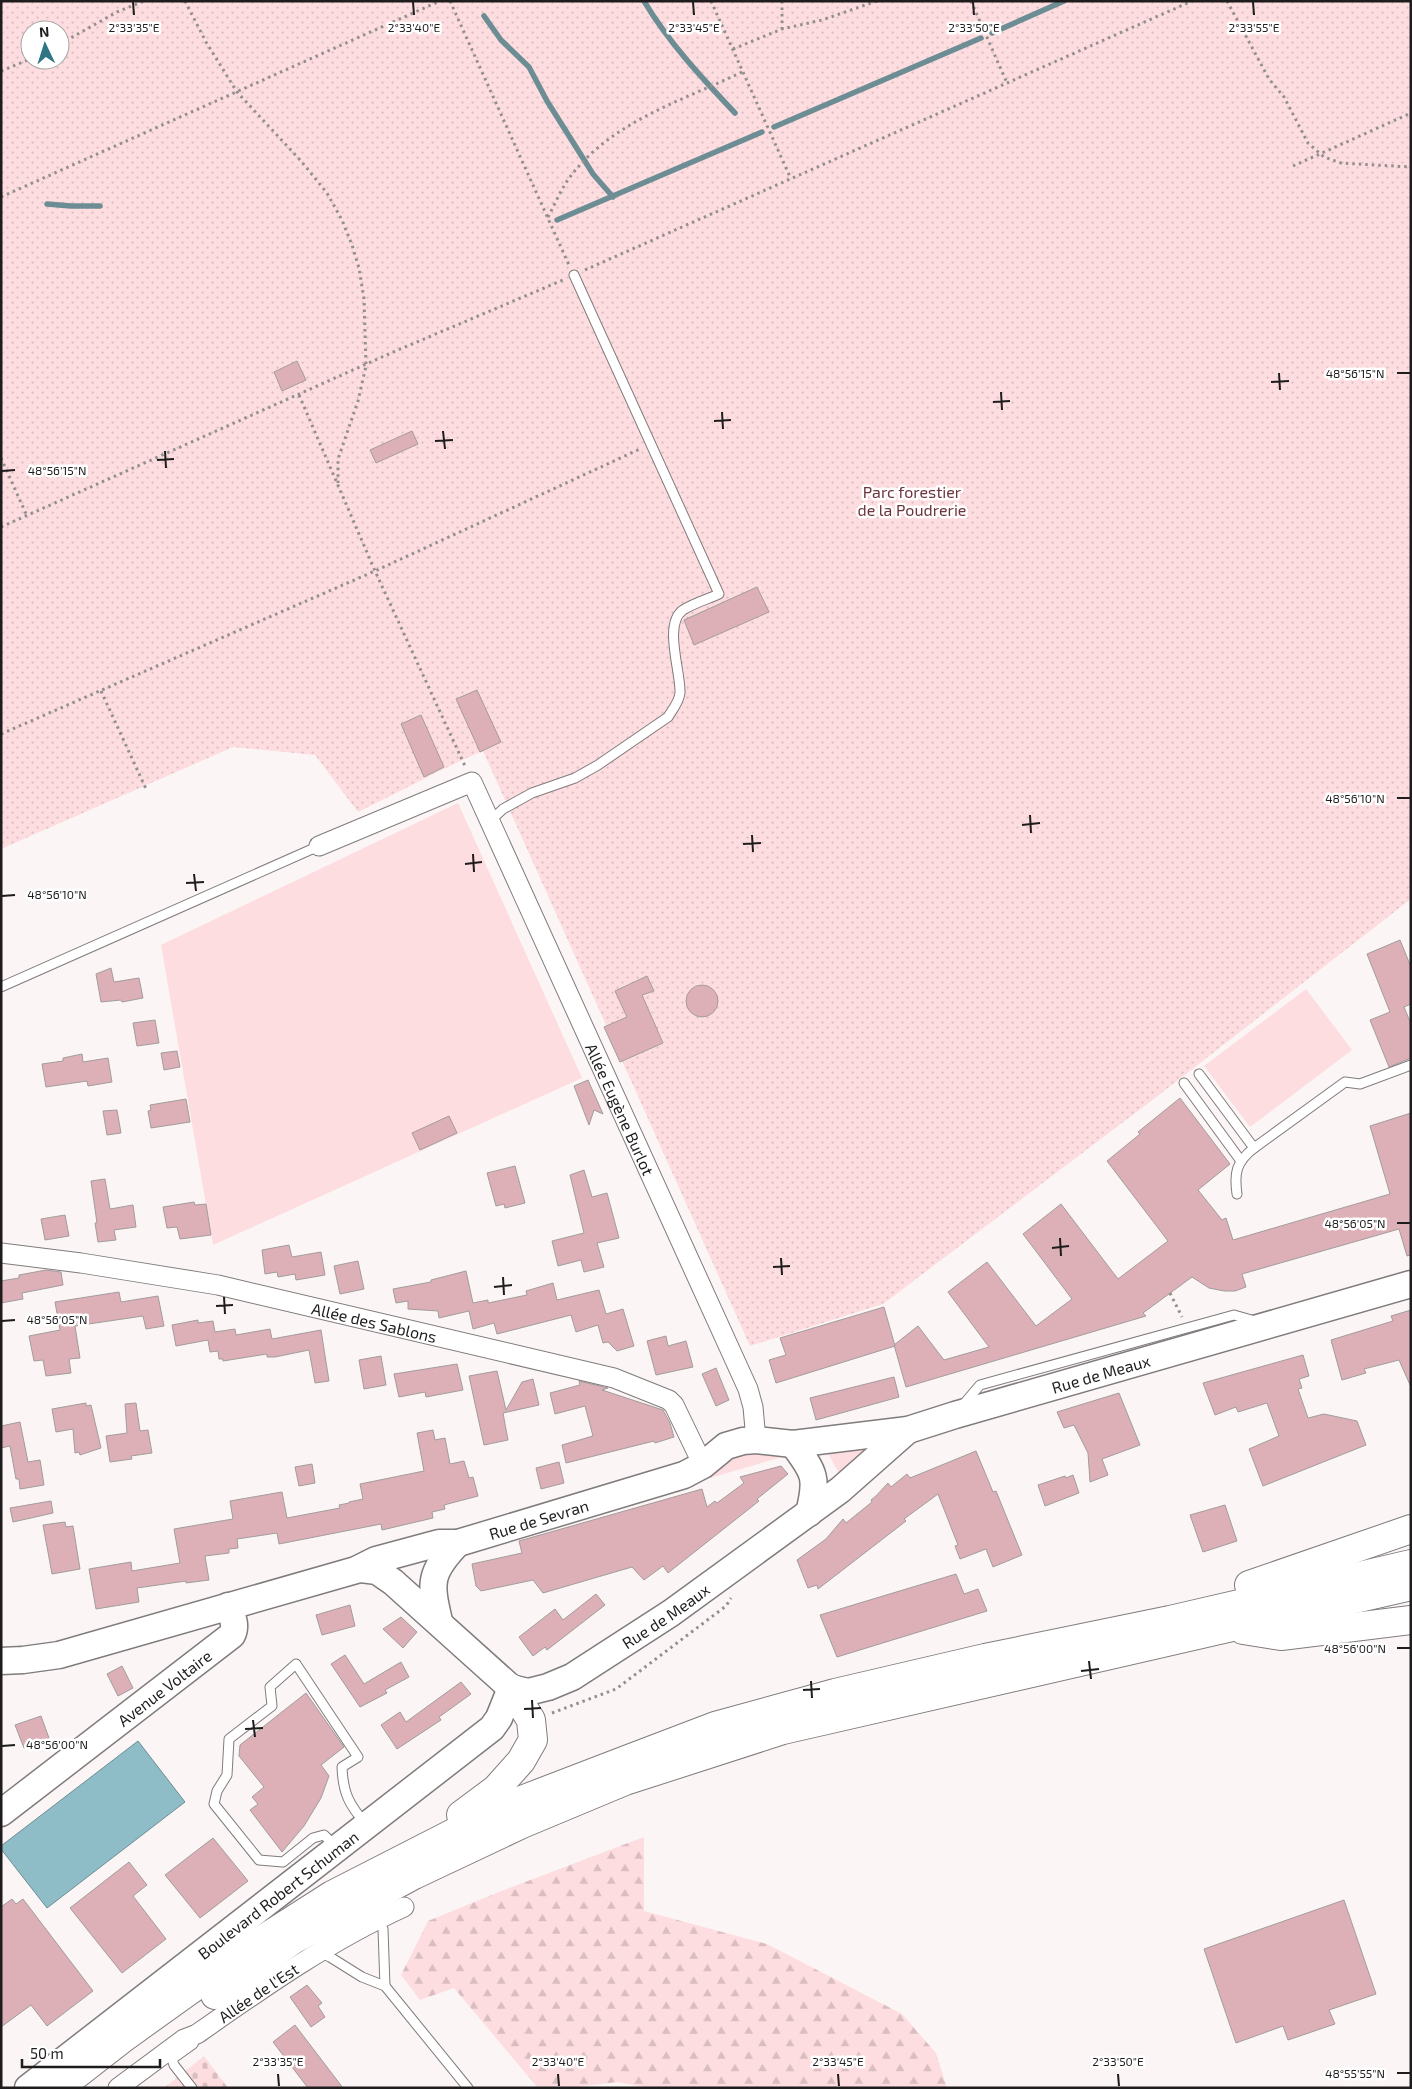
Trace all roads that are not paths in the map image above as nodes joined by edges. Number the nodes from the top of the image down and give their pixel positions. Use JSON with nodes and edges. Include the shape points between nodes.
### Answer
{"nodes":[{"id":1,"x":574,"y":275,"type":"road end"},
{"id":2,"x":490,"y":821,"type":"junction"},
{"id":3,"x":318,"y":846,"type":"joint"},
{"id":4,"x":1,"y":987,"type":"edge"},
{"id":5,"x":1411,"y":1065,"type":"edge"},
{"id":6,"x":1199,"y":1074,"type":"dead end"},
{"id":7,"x":1184,"y":1083,"type":"dead end"},
{"id":8,"x":1254,"y":1148,"type":"junction"},
{"id":9,"x":1241,"y":1161,"type":"junction"},
{"id":10,"x":1237,"y":1194,"type":"dead end"},
{"id":11,"x":1,"y":1253,"type":"edge"},
{"id":12,"x":1409,"y":1283,"type":"edge"},
{"id":13,"x":1268,"y":1324,"type":"junction"},
{"id":14,"x":955,"y":1415,"type":"junction"},
{"id":15,"x":908,"y":1430,"type":"junction"},
{"id":16,"x":756,"y":1440,"type":"junction"},
{"id":17,"x":793,"y":1444,"type":"junction"},
{"id":18,"x":703,"y":1465,"type":"junction"},
{"id":19,"x":809,"y":1513,"type":"junction"},
{"id":20,"x":1411,"y":1529,"type":"edge"},
{"id":21,"x":458,"y":1543,"type":"junction"},
{"id":22,"x":1411,"y":1564,"type":"edge"},
{"id":23,"x":361,"y":1569,"type":"junction"},
{"id":24,"x":1411,"y":1586,"type":"edge"},
{"id":25,"x":228,"y":1606,"type":"junction"},
{"id":26,"x":1170,"y":1620,"type":"junction"},
{"id":27,"x":1411,"y":1620,"type":"edge"},
{"id":28,"x":439,"y":1621,"type":"junction"},
{"id":29,"x":1229,"y":1627,"type":"junction"},
{"id":30,"x":1,"y":1661,"type":"edge"},
{"id":31,"x":511,"y":1688,"type":"junction"},
{"id":32,"x":1,"y":1812,"type":"edge"},
{"id":33,"x":367,"y":1825,"type":"junction"},
{"id":34,"x":336,"y":1848,"type":"junction"},
{"id":35,"x":397,"y":1861,"type":"junction"},
{"id":36,"x":404,"y":1907,"type":"dead end"},
{"id":37,"x":377,"y":1919,"type":"junction"},
{"id":38,"x":318,"y":1952,"type":"junction"},
{"id":39,"x":385,"y":1986,"type":"junction"},
{"id":40,"x":197,"y":2034,"type":"junction"},
{"id":41,"x":28,"y":2088,"type":"edge"},
{"id":42,"x":59,"y":2088,"type":"edge"},
{"id":43,"x":89,"y":2088,"type":"edge"},
{"id":44,"x":118,"y":2088,"type":"edge"},
{"id":45,"x":192,"y":2088,"type":"edge"},
{"id":46,"x":468,"y":2088,"type":"edge"}],
"edges":[{"from":1,"to":2,"type":"lane","via":[[719,594],[682,610],[675,623],[680,693],[668,717],[598,765],[575,778],[532,793],[503,809]]},
{"from":2,"to":3,"type":"street","name":"Allée Eugène Burlot","via":[[472,782]]},
{"from":2,"to":16,"type":"street","name":"Allée Eugène Burlot","via":[[748,1389]]},
{"from":3,"to":4,"type":"lane"},
{"from":5,"to":8,"type":"lane","via":[[1360,1084],[1345,1082]]},
{"from":6,"to":8,"type":"lane"},
{"from":7,"to":9,"type":"lane"},
{"from":8,"to":9,"type":"lane"},
{"from":9,"to":10,"type":"lane","via":[[1235,1181]]},
{"from":11,"to":18,"type":"street","name":"Allée des Sablons","via":[[218,1285],[614,1378],[674,1405]]},
{"from":12,"to":13,"type":"main road","name":"Rue de Meaux","via":[[1300,1310]]},
{"from":13,"to":14,"type":"main road","name":"Rue de Meaux"},
{"from":13,"to":14,"type":"lane","via":[[1234,1315],[980,1385]]},
{"from":14,"to":15,"type":"main road","name":"Rue de Meaux"},
{"from":15,"to":17,"type":"main road","name":"Rue de Meaux"},
{"from":15,"to":19,"type":"main road","name":"Rue de Meaux"},
{"from":16,"to":17,"type":"main road","name":"Rue de Sevran"},
{"from":16,"to":18,"type":"main road","name":"Rue de Sevran","via":[[726,1446]]},
{"from":17,"to":19,"type":"main road","via":[[814,1477]]},
{"from":18,"to":21,"type":"main road","name":"Rue de Sevran","via":[[684,1475]]},
{"from":19,"to":31,"type":"main road","name":"Rue de Meaux","via":[[671,1613],[572,1678],[528,1692]]},
{"from":20,"to":26,"type":"highway","via":[[1221,1594]]},
{"from":21,"to":23,"type":"main road","name":"Rue de Sevran","via":[[439,1543],[376,1560]]},
{"from":21,"to":28,"type":"main road","via":[[436,1570],[432,1592]]},
{"from":22,"to":26,"type":"highway"},
{"from":23,"to":25,"type":"main road","name":"Rue de Sevran"},
{"from":23,"to":28,"type":"main road","via":[[376,1572],[393,1582]]},
{"from":24,"to":29,"type":"highway"},
{"from":25,"to":30,"type":"main road","name":"Rue de Sevran","via":[[59,1655]]},
{"from":25,"to":32,"type":"main road","name":"Avenue Voltaire","via":[[235,1629],[232,1635]]},
{"from":26,"to":35,"type":"highway","via":[[835,1693],[715,1726],[506,1806]]},
{"from":27,"to":29,"type":"highway","via":[[1280,1636]]},
{"from":28,"to":31,"type":"main road"},
{"from":29,"to":43,"type":"highway","via":[[783,1730],[625,1781],[414,1874],[293,1940]]},
{"from":31,"to":33,"type":"main road","name":"Boulevard Robert Schuman","via":[[492,1728]]},
{"from":31,"to":35,"type":"highway","via":[[531,1720],[533,1740],[521,1761],[496,1789],[467,1812],[426,1833]]},
{"from":33,"to":34,"type":"main road","name":"Boulevard Robert Schuman"},
{"from":33,"to":34,"type":"lane","via":[[343,1788],[342,1767],[358,1757],[296,1664],[270,1687],[272,1706],[229,1739],[227,1775],[217,1791],[214,1804],[259,1860],[282,1862],[313,1838],[324,1835]]},
{"from":34,"to":41,"type":"main road","name":"Boulevard Robert Schuman"},
{"from":35,"to":42,"type":"highway","via":[[332,1895],[246,1950]]},
{"from":36,"to":37,"type":"street","name":"Allée de l'Est"},
{"from":37,"to":38,"type":"street","name":"Allée de l'Est"},
{"from":37,"to":39,"type":"lane","via":[[383,1929]]},
{"from":38,"to":39,"type":"lane"},
{"from":38,"to":40,"type":"street","name":"Allée de l'Est"},
{"from":39,"to":46,"type":"lane"},
{"from":40,"to":44,"type":"street","name":"Allée de l'Est","via":[[184,2039]]},
{"from":40,"to":45,"type":"lane","via":[[193,2044],[172,2060]]}]}
